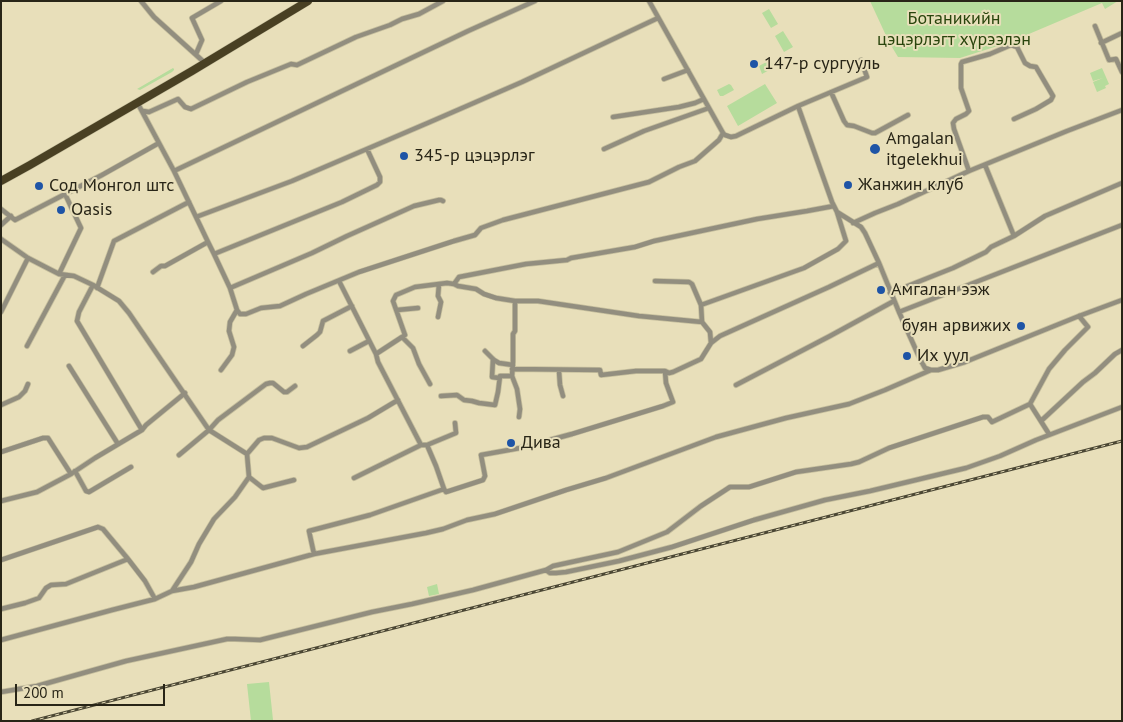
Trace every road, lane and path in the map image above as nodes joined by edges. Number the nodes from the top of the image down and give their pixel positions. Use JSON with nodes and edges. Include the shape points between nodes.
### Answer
{"nodes":[{"id":1,"x":141,"y":1,"type":"edge"},
{"id":2,"x":221,"y":1,"type":"edge"},
{"id":3,"x":308,"y":1,"type":"edge"},
{"id":4,"x":443,"y":1,"type":"edge"},
{"id":5,"x":535,"y":1,"type":"edge"},
{"id":6,"x":649,"y":1,"type":"edge"},
{"id":7,"x":658,"y":18,"type":"junction"},
{"id":8,"x":1095,"y":26,"type":"dead end"},
{"id":9,"x":1122,"y":33,"type":"edge"},
{"id":10,"x":1101,"y":43,"type":"junction"},
{"id":11,"x":196,"y":54,"type":"junction"},
{"id":12,"x":860,"y":60,"type":"dead end"},
{"id":13,"x":205,"y":63,"type":"junction"},
{"id":14,"x":688,"y":70,"type":"junction"},
{"id":15,"x":1122,"y":72,"type":"edge"},
{"id":16,"x":664,"y":79,"type":"dead end"},
{"id":17,"x":830,"y":92,"type":"junction"},
{"id":18,"x":704,"y":99,"type":"junction"},
{"id":19,"x":137,"y":102,"type":"junction"},
{"id":20,"x":798,"y":106,"type":"junction"},
{"id":21,"x":709,"y":108,"type":"junction"},
{"id":22,"x":1122,"y":110,"type":"edge"},
{"id":23,"x":143,"y":112,"type":"junction"},
{"id":24,"x":908,"y":116,"type":"dead end"},
{"id":25,"x":613,"y":117,"type":"dead end"},
{"id":26,"x":1014,"y":119,"type":"dead end"},
{"id":27,"x":723,"y":133,"type":"junction"},
{"id":28,"x":160,"y":142,"type":"junction"},
{"id":29,"x":367,"y":149,"type":"junction"},
{"id":30,"x":604,"y":149,"type":"dead end"},
{"id":31,"x":985,"y":165,"type":"junction"},
{"id":32,"x":174,"y":171,"type":"junction"},
{"id":33,"x":969,"y":171,"type":"junction"},
{"id":34,"x":1,"y":181,"type":"edge"},
{"id":35,"x":1122,"y":183,"type":"edge"},
{"id":36,"x":65,"y":194,"type":"junction"},
{"id":37,"x":443,"y":201,"type":"dead end"},
{"id":38,"x":189,"y":202,"type":"junction"},
{"id":39,"x":834,"y":206,"type":"junction"},
{"id":40,"x":1,"y":209,"type":"edge"},
{"id":41,"x":837,"y":212,"type":"junction"},
{"id":42,"x":11,"y":216,"type":"junction"},
{"id":43,"x":196,"y":217,"type":"junction"},
{"id":44,"x":853,"y":223,"type":"junction"},
{"id":45,"x":1,"y":225,"type":"edge"},
{"id":46,"x":1122,"y":225,"type":"edge"},
{"id":47,"x":1014,"y":236,"type":"junction"},
{"id":48,"x":1,"y":239,"type":"edge"},
{"id":49,"x":208,"y":242,"type":"junction"},
{"id":50,"x":214,"y":254,"type":"junction"},
{"id":51,"x":28,"y":258,"type":"junction"},
{"id":52,"x":879,"y":263,"type":"junction"},
{"id":53,"x":153,"y":272,"type":"dead end"},
{"id":54,"x":62,"y":274,"type":"junction"},
{"id":55,"x":339,"y":281,"type":"junction"},
{"id":56,"x":655,"y":281,"type":"dead end"},
{"id":57,"x":439,"y":284,"type":"junction"},
{"id":58,"x":454,"y":284,"type":"junction"},
{"id":59,"x":95,"y":286,"type":"junction"},
{"id":60,"x":230,"y":288,"type":"junction"},
{"id":61,"x":890,"y":293,"type":"junction"},
{"id":62,"x":1122,"y":300,"type":"edge"},
{"id":63,"x":515,"y":301,"type":"junction"},
{"id":64,"x":894,"y":301,"type":"junction"},
{"id":65,"x":701,"y":305,"type":"junction"},
{"id":66,"x":352,"y":306,"type":"junction"},
{"id":67,"x":418,"y":308,"type":"dead end"},
{"id":68,"x":237,"y":310,"type":"junction"},
{"id":69,"x":397,"y":310,"type":"junction"},
{"id":70,"x":1,"y":312,"type":"edge"},
{"id":71,"x":899,"y":312,"type":"junction"},
{"id":72,"x":1079,"y":316,"type":"junction"},
{"id":73,"x":438,"y":317,"type":"dead end"},
{"id":74,"x":702,"y":322,"type":"junction"},
{"id":75,"x":402,"y":337,"type":"junction"},
{"id":76,"x":369,"y":341,"type":"junction"},
{"id":77,"x":710,"y":343,"type":"junction"},
{"id":78,"x":27,"y":346,"type":"dead end"},
{"id":79,"x":303,"y":346,"type":"dead end"},
{"id":80,"x":1122,"y":350,"type":"edge"},
{"id":81,"x":484,"y":351,"type":"dead end"},
{"id":82,"x":350,"y":352,"type":"dead end"},
{"id":83,"x":376,"y":354,"type":"junction"},
{"id":84,"x":493,"y":359,"type":"junction"},
{"id":85,"x":69,"y":366,"type":"dead end"},
{"id":86,"x":512,"y":367,"type":"junction"},
{"id":87,"x":221,"y":370,"type":"dead end"},
{"id":88,"x":931,"y":370,"type":"junction"},
{"id":89,"x":559,"y":371,"type":"junction"},
{"id":90,"x":665,"y":371,"type":"junction"},
{"id":91,"x":512,"y":376,"type":"junction"},
{"id":92,"x":499,"y":378,"type":"junction"},
{"id":93,"x":28,"y":384,"type":"dead end"},
{"id":94,"x":430,"y":384,"type":"dead end"},
{"id":95,"x":736,"y":385,"type":"dead end"},
{"id":96,"x":295,"y":386,"type":"dead end"},
{"id":97,"x":185,"y":393,"type":"junction"},
{"id":98,"x":441,"y":396,"type":"dead end"},
{"id":99,"x":562,"y":396,"type":"dead end"},
{"id":100,"x":398,"y":400,"type":"junction"},
{"id":101,"x":1030,"y":404,"type":"junction"},
{"id":102,"x":1,"y":405,"type":"edge"},
{"id":103,"x":1122,"y":407,"type":"edge"},
{"id":104,"x":519,"y":417,"type":"dead end"},
{"id":105,"x":1041,"y":421,"type":"junction"},
{"id":106,"x":455,"y":423,"type":"dead end"},
{"id":107,"x":142,"y":430,"type":"junction"},
{"id":108,"x":209,"y":430,"type":"junction"},
{"id":109,"x":1049,"y":434,"type":"junction"},
{"id":110,"x":118,"y":444,"type":"junction"},
{"id":111,"x":424,"y":445,"type":"junction"},
{"id":112,"x":1,"y":452,"type":"edge"},
{"id":113,"x":247,"y":454,"type":"junction"},
{"id":114,"x":179,"y":455,"type":"dead end"},
{"id":115,"x":131,"y":467,"type":"dead end"},
{"id":116,"x":73,"y":472,"type":"junction"},
{"id":117,"x":249,"y":477,"type":"junction"},
{"id":118,"x":354,"y":478,"type":"dead end"},
{"id":119,"x":294,"y":480,"type":"dead end"},
{"id":120,"x":444,"y":489,"type":"junction"},
{"id":121,"x":1,"y":501,"type":"edge"},
{"id":122,"x":314,"y":554,"type":"junction"},
{"id":123,"x":128,"y":559,"type":"junction"},
{"id":124,"x":1,"y":560,"type":"edge"},
{"id":125,"x":546,"y":570,"type":"junction"},
{"id":126,"x":172,"y":591,"type":"junction"},
{"id":127,"x":155,"y":599,"type":"junction"},
{"id":128,"x":1,"y":609,"type":"edge"},
{"id":129,"x":1,"y":640,"type":"edge"},
{"id":130,"x":1,"y":692,"type":"edge"}],
"edges":[{"from":1,"to":11,"type":"street","via":[[162,25]]},
{"from":2,"to":11,"type":"street","via":[[192,18],[202,40]]},
{"from":3,"to":13,"type":"highway"},
{"from":4,"to":23,"type":"street","via":[[297,65],[291,64],[247,82],[191,109],[178,99]]},
{"from":5,"to":32,"type":"street"},
{"from":6,"to":7,"type":"street"},
{"from":7,"to":14,"type":"street"},
{"from":7,"to":29,"type":"street","via":[[522,82]]},
{"from":8,"to":10,"type":"street"},
{"from":9,"to":10,"type":"street"},
{"from":10,"to":15,"type":"street","via":[[1109,60],[1116,59]]},
{"from":11,"to":13,"type":"street"},
{"from":12,"to":17,"type":"street","via":[[867,77]]},
{"from":13,"to":19,"type":"highway"},
{"from":14,"to":16,"type":"street"},
{"from":14,"to":18,"type":"street"},
{"from":17,"to":20,"type":"street"},
{"from":17,"to":24,"type":"street","via":[[847,124],[872,133]]},
{"from":18,"to":21,"type":"street"},
{"from":18,"to":25,"type":"street","via":[[679,107]]},
{"from":19,"to":23,"type":"street"},
{"from":19,"to":34,"type":"highway"},
{"from":20,"to":27,"type":"street","via":[[734,136],[728,137]]},
{"from":20,"to":39,"type":"street"},
{"from":21,"to":27,"type":"street"},
{"from":21,"to":30,"type":"street"},
{"from":22,"to":31,"type":"street"},
{"from":23,"to":28,"type":"street"},
{"from":26,"to":33,"type":"street","via":[[1036,109],[1053,96],[1036,67],[1025,63],[1017,47],[1011,45],[962,62],[961,88],[968,111],[953,123]]},
{"from":27,"to":55,"type":"street","via":[[695,161],[649,182],[496,223],[481,228],[475,235]]},
{"from":28,"to":32,"type":"street"},
{"from":28,"to":36,"type":"street"},
{"from":29,"to":43,"type":"street"},
{"from":29,"to":50,"type":"street","via":[[380,177],[377,185]]},
{"from":31,"to":33,"type":"street"},
{"from":31,"to":47,"type":"street"},
{"from":32,"to":38,"type":"street"},
{"from":33,"to":44,"type":"street"},
{"from":35,"to":47,"type":"street","via":[[1044,216]]},
{"from":36,"to":42,"type":"street","via":[[15,220]]},
{"from":36,"to":54,"type":"street","via":[[81,228]]},
{"from":37,"to":60,"type":"street","via":[[414,206]]},
{"from":38,"to":43,"type":"street"},
{"from":38,"to":59,"type":"street","via":[[114,241]]},
{"from":39,"to":41,"type":"street"},
{"from":39,"to":58,"type":"street","via":[[757,219],[567,260],[459,277]]},
{"from":40,"to":42,"type":"street"},
{"from":41,"to":44,"type":"street"},
{"from":41,"to":65,"type":"street","via":[[846,241],[838,249],[804,268]]},
{"from":42,"to":45,"type":"street"},
{"from":43,"to":49,"type":"street"},
{"from":44,"to":52,"type":"street","via":[[865,233]]},
{"from":46,"to":71,"type":"street"},
{"from":47,"to":61,"type":"street","via":[[954,268]]},
{"from":48,"to":51,"type":"street"},
{"from":49,"to":50,"type":"street"},
{"from":49,"to":53,"type":"street"},
{"from":50,"to":60,"type":"street"},
{"from":51,"to":54,"type":"street"},
{"from":51,"to":70,"type":"street"},
{"from":52,"to":61,"type":"street"},
{"from":52,"to":77,"type":"street"},
{"from":54,"to":59,"type":"street"},
{"from":54,"to":78,"type":"street"},
{"from":55,"to":66,"type":"street"},
{"from":55,"to":68,"type":"street","via":[[280,306],[246,314]]},
{"from":56,"to":65,"type":"street","via":[[689,282]]},
{"from":57,"to":58,"type":"street"},
{"from":57,"to":69,"type":"street","via":[[396,295]]},
{"from":57,"to":73,"type":"street","via":[[441,302]]},
{"from":58,"to":63,"type":"street"},
{"from":59,"to":97,"type":"street","via":[[129,313]]},
{"from":59,"to":107,"type":"street","via":[[77,321]]},
{"from":60,"to":68,"type":"street"},
{"from":61,"to":64,"type":"street"},
{"from":62,"to":72,"type":"street"},
{"from":63,"to":74,"type":"street","via":[[538,301]]},
{"from":63,"to":86,"type":"street"},
{"from":64,"to":71,"type":"street"},
{"from":64,"to":95,"type":"street"},
{"from":65,"to":74,"type":"street"},
{"from":66,"to":76,"type":"street"},
{"from":66,"to":79,"type":"street","via":[[322,321],[320,332]]},
{"from":67,"to":69,"type":"street"},
{"from":68,"to":87,"type":"street","via":[[230,322],[232,355]]},
{"from":69,"to":75,"type":"street","via":[[405,335]]},
{"from":71,"to":88,"type":"street","via":[[920,359],[925,368]]},
{"from":72,"to":88,"type":"street","via":[[965,362]]},
{"from":72,"to":101,"type":"street","via":[[1088,328],[1048,369]]},
{"from":74,"to":77,"type":"street","via":[[710,332]]},
{"from":75,"to":83,"type":"street"},
{"from":75,"to":94,"type":"street","via":[[413,348]]},
{"from":76,"to":82,"type":"street"},
{"from":76,"to":83,"type":"street"},
{"from":77,"to":90,"type":"street","via":[[701,359],[673,372]]},
{"from":80,"to":105,"type":"street"},
{"from":81,"to":84,"type":"street"},
{"from":83,"to":100,"type":"street"},
{"from":84,"to":86,"type":"street"},
{"from":84,"to":92,"type":"street","via":[[492,377]]},
{"from":85,"to":110,"type":"street"},
{"from":86,"to":89,"type":"street"},
{"from":86,"to":91,"type":"street"},
{"from":88,"to":122,"type":"street","via":[[849,404],[716,437],[606,478],[495,514],[426,533]]},
{"from":89,"to":90,"type":"street","via":[[600,370],[601,375]]},
{"from":89,"to":99,"type":"street"},
{"from":90,"to":120,"type":"street","via":[[672,402],[572,434],[481,455],[483,480],[446,492]]},
{"from":91,"to":92,"type":"street"},
{"from":91,"to":104,"type":"street","via":[[517,389]]},
{"from":92,"to":98,"type":"street","via":[[495,405],[457,396]]},
{"from":93,"to":102,"type":"street","via":[[19,397]]},
{"from":96,"to":108,"type":"street","via":[[287,392],[266,384]]},
{"from":97,"to":107,"type":"street"},
{"from":97,"to":108,"type":"street"},
{"from":100,"to":111,"type":"street"},
{"from":100,"to":113,"type":"street","via":[[368,418],[307,446],[299,448],[264,438]]},
{"from":101,"to":105,"type":"street"},
{"from":101,"to":125,"type":"street","via":[[992,422],[983,417],[889,448],[859,462],[796,472],[749,487],[730,487],[674,527],[624,551]]},
{"from":103,"to":109,"type":"street"},
{"from":105,"to":109,"type":"street"},
{"from":106,"to":111,"type":"street","via":[[456,433]]},
{"from":107,"to":110,"type":"street"},
{"from":108,"to":113,"type":"street"},
{"from":108,"to":114,"type":"street"},
{"from":109,"to":125,"type":"street","via":[[974,466],[816,502],[619,561],[566,572],[550,573]]},
{"from":110,"to":116,"type":"street"},
{"from":111,"to":118,"type":"street"},
{"from":111,"to":120,"type":"street"},
{"from":112,"to":116,"type":"street","via":[[48,438]]},
{"from":113,"to":117,"type":"street"},
{"from":115,"to":116,"type":"street","via":[[89,492]]},
{"from":116,"to":121,"type":"street","via":[[37,492]]},
{"from":117,"to":119,"type":"street","via":[[263,488]]},
{"from":117,"to":126,"type":"street","via":[[214,519]]},
{"from":120,"to":122,"type":"street","via":[[370,515],[309,531]]},
{"from":122,"to":126,"type":"street"},
{"from":123,"to":124,"type":"street","via":[[104,529],[98,527]]},
{"from":123,"to":127,"type":"street"},
{"from":123,"to":128,"type":"street","via":[[66,584],[51,585],[39,598]]},
{"from":125,"to":130,"type":"street","via":[[260,640],[227,639]]},
{"from":126,"to":127,"type":"street"},
{"from":127,"to":129,"type":"street"}]}
